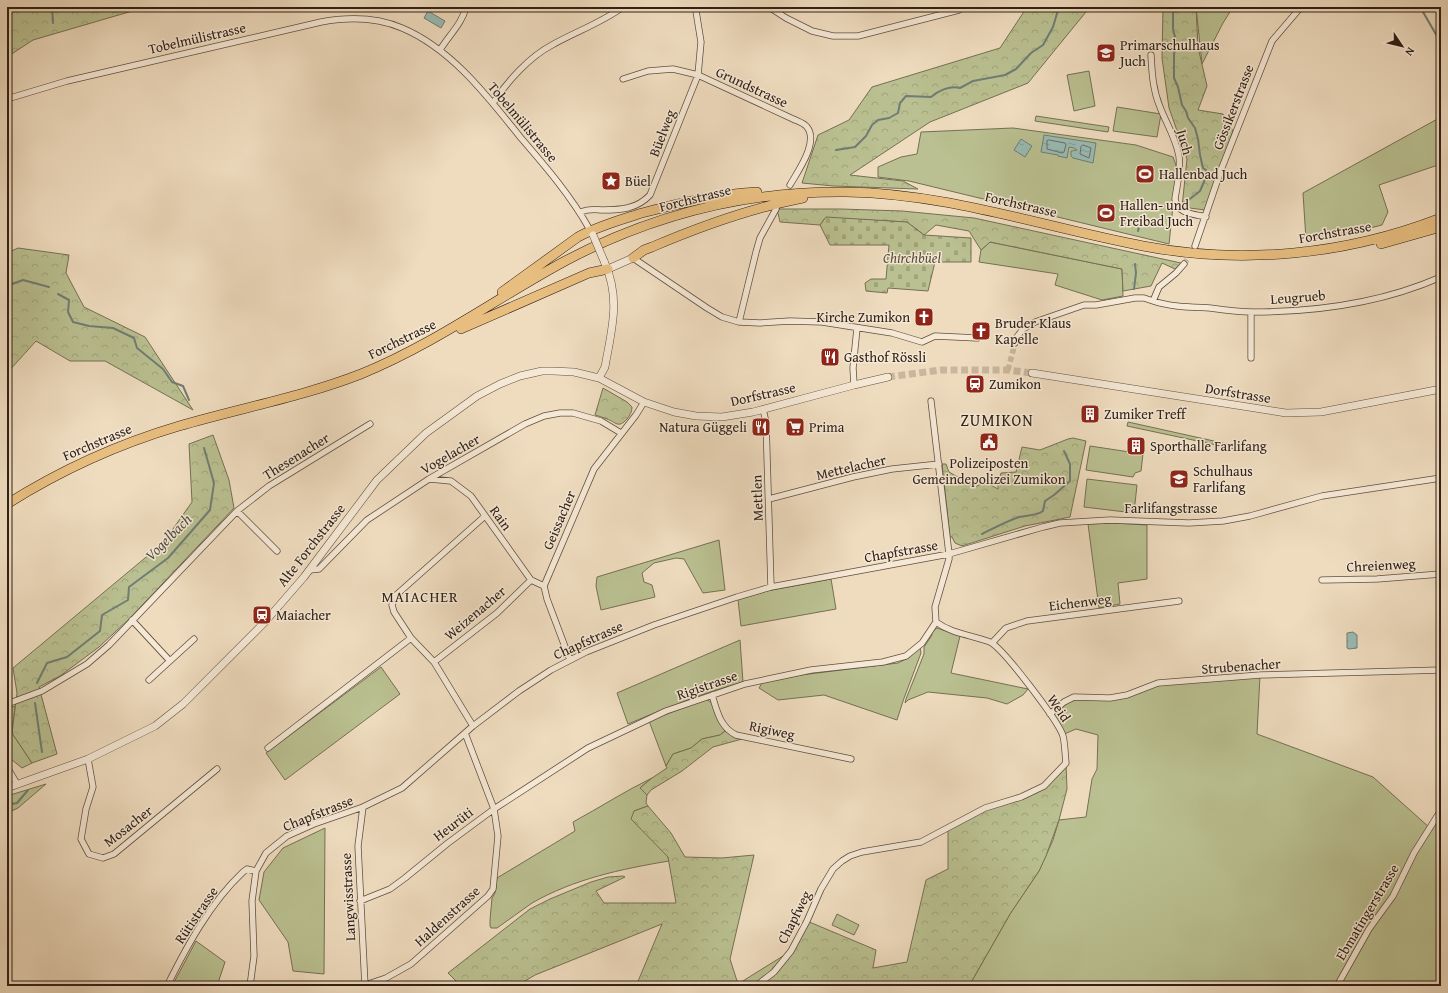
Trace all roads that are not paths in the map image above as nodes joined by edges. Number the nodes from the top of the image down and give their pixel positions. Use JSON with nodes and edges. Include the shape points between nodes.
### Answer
{"nodes":[{"id":1,"x":466,"y":7,"type":"edge"},
{"id":2,"x":623,"y":7,"type":"edge"},
{"id":3,"x":694,"y":7,"type":"edge"},
{"id":4,"x":769,"y":7,"type":"edge"},
{"id":5,"x":963,"y":7,"type":"edge"},
{"id":6,"x":1301,"y":7,"type":"edge"},
{"id":7,"x":440,"y":50,"type":"junction"},
{"id":8,"x":1151,"y":56,"type":"dead end"},
{"id":9,"x":698,"y":75,"type":"junction"},
{"id":10,"x":623,"y":79,"type":"dead end"},
{"id":11,"x":7,"y":99,"type":"edge"},
{"id":12,"x":493,"y":103,"type":"junction"},
{"id":13,"x":790,"y":185,"type":"dead end"},
{"id":14,"x":801,"y":196,"type":"junction"},
{"id":15,"x":776,"y":209,"type":"dead end"},
{"id":16,"x":580,"y":212,"type":"junction"},
{"id":17,"x":1206,"y":218,"type":"junction"},
{"id":18,"x":1441,"y":218,"type":"edge"},
{"id":19,"x":1441,"y":226,"type":"edge"},
{"id":20,"x":591,"y":233,"type":"junction"},
{"id":21,"x":1195,"y":246,"type":"tunnel mouth"},
{"id":22,"x":633,"y":258,"type":"junction"},
{"id":23,"x":1184,"y":264,"type":"tunnel mouth"},
{"id":24,"x":606,"y":265,"type":"junction"},
{"id":25,"x":1441,"y":277,"type":"edge"},
{"id":26,"x":1153,"y":301,"type":"junction"},
{"id":27,"x":1251,"y":312,"type":"junction"},
{"id":28,"x":739,"y":322,"type":"junction"},
{"id":29,"x":857,"y":328,"type":"junction"},
{"id":30,"x":461,"y":329,"type":"junction"},
{"id":31,"x":442,"y":335,"type":"junction"},
{"id":32,"x":977,"y":338,"type":"dead end"},
{"id":33,"x":1015,"y":343,"type":"tunnel mouth"},
{"id":34,"x":1251,"y":358,"type":"dead end"},
{"id":35,"x":1032,"y":373,"type":"tunnel mouth"},
{"id":36,"x":888,"y":377,"type":"tunnel mouth"},
{"id":37,"x":599,"y":378,"type":"junction"},
{"id":38,"x":854,"y":385,"type":"junction"},
{"id":39,"x":1441,"y":389,"type":"edge"},
{"id":40,"x":931,"y":401,"type":"dead end"},
{"id":41,"x":644,"y":402,"type":"junction"},
{"id":42,"x":763,"y":409,"type":"junction"},
{"id":43,"x":370,"y":424,"type":"dead end"},
{"id":44,"x":621,"y":433,"type":"junction"},
{"id":45,"x":939,"y":464,"type":"junction"},
{"id":46,"x":1441,"y":478,"type":"edge"},
{"id":47,"x":429,"y":479,"type":"junction"},
{"id":48,"x":769,"y":499,"type":"junction"},
{"id":49,"x":7,"y":504,"type":"edge"},
{"id":50,"x":7,"y":510,"type":"edge"},
{"id":51,"x":237,"y":511,"type":"junction"},
{"id":52,"x":485,"y":516,"type":"junction"},
{"id":53,"x":277,"y":551,"type":"dead end"},
{"id":54,"x":949,"y":554,"type":"junction"},
{"id":55,"x":309,"y":570,"type":"junction"},
{"id":56,"x":1441,"y":574,"type":"edge"},
{"id":57,"x":531,"y":580,"type":"junction"},
{"id":58,"x":1322,"y":580,"type":"dead end"},
{"id":59,"x":544,"y":586,"type":"junction"},
{"id":60,"x":772,"y":587,"type":"junction"},
{"id":61,"x":1179,"y":601,"type":"dead end"},
{"id":62,"x":132,"y":620,"type":"junction"},
{"id":63,"x":936,"y":622,"type":"junction"},
{"id":64,"x":411,"y":638,"type":"junction"},
{"id":65,"x":194,"y":639,"type":"dead end"},
{"id":66,"x":992,"y":643,"type":"junction"},
{"id":67,"x":570,"y":660,"type":"junction"},
{"id":68,"x":170,"y":661,"type":"junction"},
{"id":69,"x":434,"y":662,"type":"junction"},
{"id":70,"x":1441,"y":670,"type":"edge"},
{"id":71,"x":149,"y":680,"type":"dead end"},
{"id":72,"x":712,"y":695,"type":"junction"},
{"id":73,"x":7,"y":704,"type":"edge"},
{"id":74,"x":1050,"y":714,"type":"junction"},
{"id":75,"x":473,"y":726,"type":"junction"},
{"id":76,"x":465,"y":734,"type":"junction"},
{"id":77,"x":268,"y":748,"type":"dead end"},
{"id":78,"x":88,"y":759,"type":"junction"},
{"id":79,"x":851,"y":760,"type":"dead end"},
{"id":80,"x":7,"y":767,"type":"edge"},
{"id":81,"x":217,"y":769,"type":"dead end"},
{"id":82,"x":17,"y":784,"type":"junction"},
{"id":83,"x":7,"y":788,"type":"edge"},
{"id":84,"x":363,"y":807,"type":"junction"},
{"id":85,"x":494,"y":809,"type":"junction"},
{"id":86,"x":1441,"y":810,"type":"edge"},
{"id":87,"x":850,"y":856,"type":"joint"},
{"id":88,"x":256,"y":871,"type":"junction"},
{"id":89,"x":360,"y":901,"type":"junction"},
{"id":90,"x":167,"y":986,"type":"edge"},
{"id":91,"x":250,"y":986,"type":"edge"},
{"id":92,"x":365,"y":986,"type":"edge"},
{"id":93,"x":756,"y":986,"type":"edge"},
{"id":94,"x":1338,"y":986,"type":"edge"}],
"edges":[{"from":1,"to":7,"type":"street","via":[[459,24]]},
{"from":2,"to":12,"type":"street","via":[[550,45],[524,66]]},
{"from":3,"to":9,"type":"street","name":"Büelweg","via":[[702,42]]},
{"from":4,"to":5,"type":"street","via":[[812,31],[833,36],[858,36],[960,10]]},
{"from":6,"to":17,"type":"street","name":"Gössikerstrasse","via":[[1272,41],[1221,170]]},
{"from":7,"to":11,"type":"street","name":"Tobelmülistrasse","via":[[412,33],[385,22],[337,19],[66,81]]},
{"from":7,"to":12,"type":"street","name":"Tobelmülistrasse"},
{"from":8,"to":17,"type":"street","name":"Juch","via":[[1154,88],[1179,157],[1176,204],[1181,210]]},
{"from":9,"to":10,"type":"street","name":"Grundstrasse","via":[[673,69],[648,71]]},
{"from":9,"to":13,"type":"street","name":"Grundstrasse","via":[[806,126],[810,133],[811,145]]},
{"from":9,"to":16,"type":"street","name":"Büelweg","via":[[650,195],[640,204],[630,208],[590,209]]},
{"from":12,"to":16,"type":"street","name":"Tobelmülistrasse"},
{"from":14,"to":18,"type":"highway","name":"Forchstrasse","via":[[863,193],[925,198],[1141,246],[1220,255],[1272,255],[1323,250],[1384,236]]},
{"from":14,"to":19,"type":"highway","name":"Forchstrasse","via":[[866,198],[928,204],[1150,253],[1227,261],[1274,260],[1332,254],[1377,245]]},
{"from":14,"to":20,"type":"highway","via":[[745,193],[704,199],[654,210]]},
{"from":14,"to":22,"type":"highway","via":[[742,212],[662,242]]},
{"from":14,"to":30,"type":"highway","name":"Forchstrasse","via":[[707,212],[630,237],[560,270]]},
{"from":14,"to":31,"type":"highway","name":"Forchstrasse","via":[[754,198],[681,214],[628,232],[567,261]]},
{"from":15,"to":28,"type":"street","via":[[760,238]]},
{"from":16,"to":20,"type":"street","name":"Tobelmülistrasse"},
{"from":17,"to":21,"type":"street","name":"Gössikerstrasse"},
{"from":20,"to":24,"type":"street","bridge":true},
{"from":20,"to":31,"type":"highway","via":[[578,237]]},
{"from":22,"to":24,"type":"street"},
{"from":22,"to":28,"type":"street","via":[[707,308],[722,317]]},
{"from":23,"to":26,"type":"street","via":[[1159,288]]},
{"from":24,"to":30,"type":"highway"},
{"from":24,"to":37,"type":"street","via":[[613,287],[614,312],[605,367]]},
{"from":25,"to":27,"type":"street","name":"Leugrueb","via":[[1390,295],[1346,305],[1300,311]]},
{"from":26,"to":27,"type":"street","name":"Leugrueb"},
{"from":26,"to":33,"type":"street","via":[[1134,298],[1084,305],[1035,322],[1023,329]]},
{"from":27,"to":34,"type":"street"},
{"from":28,"to":29,"type":"street","via":[[822,322]]},
{"from":29,"to":32,"type":"street","via":[[892,333],[922,342],[935,336]]},
{"from":29,"to":38,"type":"street"},
{"from":30,"to":50,"type":"highway","name":"Forchstrasse","via":[[405,359],[346,384],[299,400],[168,434],[114,454],[53,482]]},
{"from":31,"to":49,"type":"highway","name":"Forchstrasse","via":[[388,362],[328,386],[123,444],[70,468]]},
{"from":35,"to":39,"type":"street","name":"Dorfstrasse","via":[[1286,414],[1321,412]]},
{"from":36,"to":38,"type":"street","name":"Dorfstrasse"},
{"from":37,"to":41,"type":"street","name":"Alte Forchstrasse"},
{"from":37,"to":55,"type":"street","name":"Alte Forchstrasse","via":[[574,372],[542,371],[520,376],[477,396],[426,433],[377,480]]},
{"from":38,"to":42,"type":"street","name":"Dorfstrasse"},
{"from":40,"to":45,"type":"street","name":"Chapfstrasse"},
{"from":41,"to":42,"type":"street","name":"Dorfstrasse","via":[[674,412],[705,417],[738,415]]},
{"from":41,"to":44,"type":"street","name":"Geissacher"},
{"from":42,"to":48,"type":"street","name":"Mettlen","via":[[766,422]]},
{"from":43,"to":51,"type":"street","name":"Thesenacher","via":[[270,486]]},
{"from":44,"to":47,"type":"street","name":"Vogelacher","via":[[601,421],[580,414],[560,413],[544,416],[525,424]]},
{"from":44,"to":59,"type":"street","name":"Geissacher","via":[[594,469]]},
{"from":45,"to":48,"type":"street","name":"Mettelacher","via":[[892,469],[852,477]]},
{"from":45,"to":54,"type":"street","name":"Chapfstrasse"},
{"from":46,"to":54,"type":"street","name":"Farlifangstrasse","via":[[1322,496],[1218,522],[1110,520],[1060,523]]},
{"from":47,"to":52,"type":"street","name":"Rain","via":[[450,481],[471,496]]},
{"from":47,"to":55,"type":"street","name":"Vogelacher","via":[[367,520],[319,569]]},
{"from":48,"to":60,"type":"street","name":"Mettlen"},
{"from":51,"to":53,"type":"street"},
{"from":51,"to":62,"type":"street","name":"Thesenacher"},
{"from":52,"to":57,"type":"street","name":"Rain"},
{"from":52,"to":64,"type":"street","via":[[395,596],[392,605],[394,612]]},
{"from":54,"to":60,"type":"street","name":"Chapfstrasse"},
{"from":54,"to":63,"type":"street","via":[[935,607]]},
{"from":55,"to":78,"type":"street","name":"Alte Forchstrasse","via":[[264,623],[183,704],[155,726]]},
{"from":56,"to":58,"type":"street","name":"Chreienweg"},
{"from":57,"to":59,"type":"street","name":"Rain"},
{"from":57,"to":69,"type":"street","name":"Weizenacher","via":[[497,613]]},
{"from":59,"to":67,"type":"street"},
{"from":60,"to":67,"type":"street","name":"Chapfstrasse","via":[[654,625]]},
{"from":61,"to":66,"type":"street","name":"Eichenweg","via":[[1028,621],[1006,628]]},
{"from":62,"to":68,"type":"street"},
{"from":62,"to":73,"type":"street","name":"Thesenacher","via":[[87,664],[42,690]]},
{"from":63,"to":66,"type":"street","name":"Weid","via":[[944,628]]},
{"from":63,"to":72,"type":"street","name":"Rigistrasse","via":[[922,643],[906,656],[883,662],[811,670],[745,684]]},
{"from":64,"to":69,"type":"street"},
{"from":64,"to":77,"type":"street"},
{"from":65,"to":68,"type":"street"},
{"from":66,"to":74,"type":"street","name":"Weid","via":[[1009,659]]},
{"from":67,"to":75,"type":"street","name":"Chapfstrasse","via":[[519,691]]},
{"from":68,"to":71,"type":"street"},
{"from":69,"to":75,"type":"street"},
{"from":70,"to":74,"type":"street","name":"Strubenacher","via":[[1260,675],[1158,683],[1110,698],[1074,697]]},
{"from":72,"to":79,"type":"street","name":"Rigiweg","via":[[719,718],[729,731],[736,735]]},
{"from":72,"to":85,"type":"street","name":"Rigistrasse","via":[[666,711],[588,748]]},
{"from":74,"to":87,"type":"street","name":"Weid","via":[[1062,736],[1066,763],[1044,786],[1022,798],[985,808],[921,842]]},
{"from":75,"to":76,"type":"street","name":"Chapfstrasse"},
{"from":76,"to":84,"type":"street","name":"Chapfstrasse","via":[[402,788]]},
{"from":76,"to":85,"type":"street","name":"Heurüti"},
{"from":78,"to":81,"type":"street","name":"Mosacher","via":[[93,787],[81,839],[89,854],[103,858],[114,854]]},
{"from":78,"to":82,"type":"street","name":"Alte Forchstrasse"},
{"from":80,"to":82,"type":"street"},
{"from":82,"to":83,"type":"street","name":"Alte Forchstrasse"},
{"from":84,"to":88,"type":"street","name":"Chapfstrasse","via":[[287,836],[266,853]]},
{"from":84,"to":89,"type":"street","name":"Langwisstrasse","via":[[358,846]]},
{"from":85,"to":89,"type":"street","name":"Heurüti","via":[[390,889]]},
{"from":85,"to":92,"type":"street","name":"Haldenstrasse","via":[[498,836],[491,892],[411,964]]},
{"from":86,"to":94,"type":"street","name":"Ebmatingerstrasse","via":[[1414,853],[1393,896],[1369,929]]},
{"from":87,"to":93,"type":"street","name":"Chapfweg","via":[[833,869],[791,951],[774,972]]},
{"from":88,"to":90,"type":"street","name":"Rütistrasse","via":[[247,869],[221,897],[191,942]]},
{"from":88,"to":91,"type":"street","name":"Chapfstrasse","via":[[252,901],[254,956]]},
{"from":89,"to":92,"type":"street","name":"Langwisstrasse"}]}
